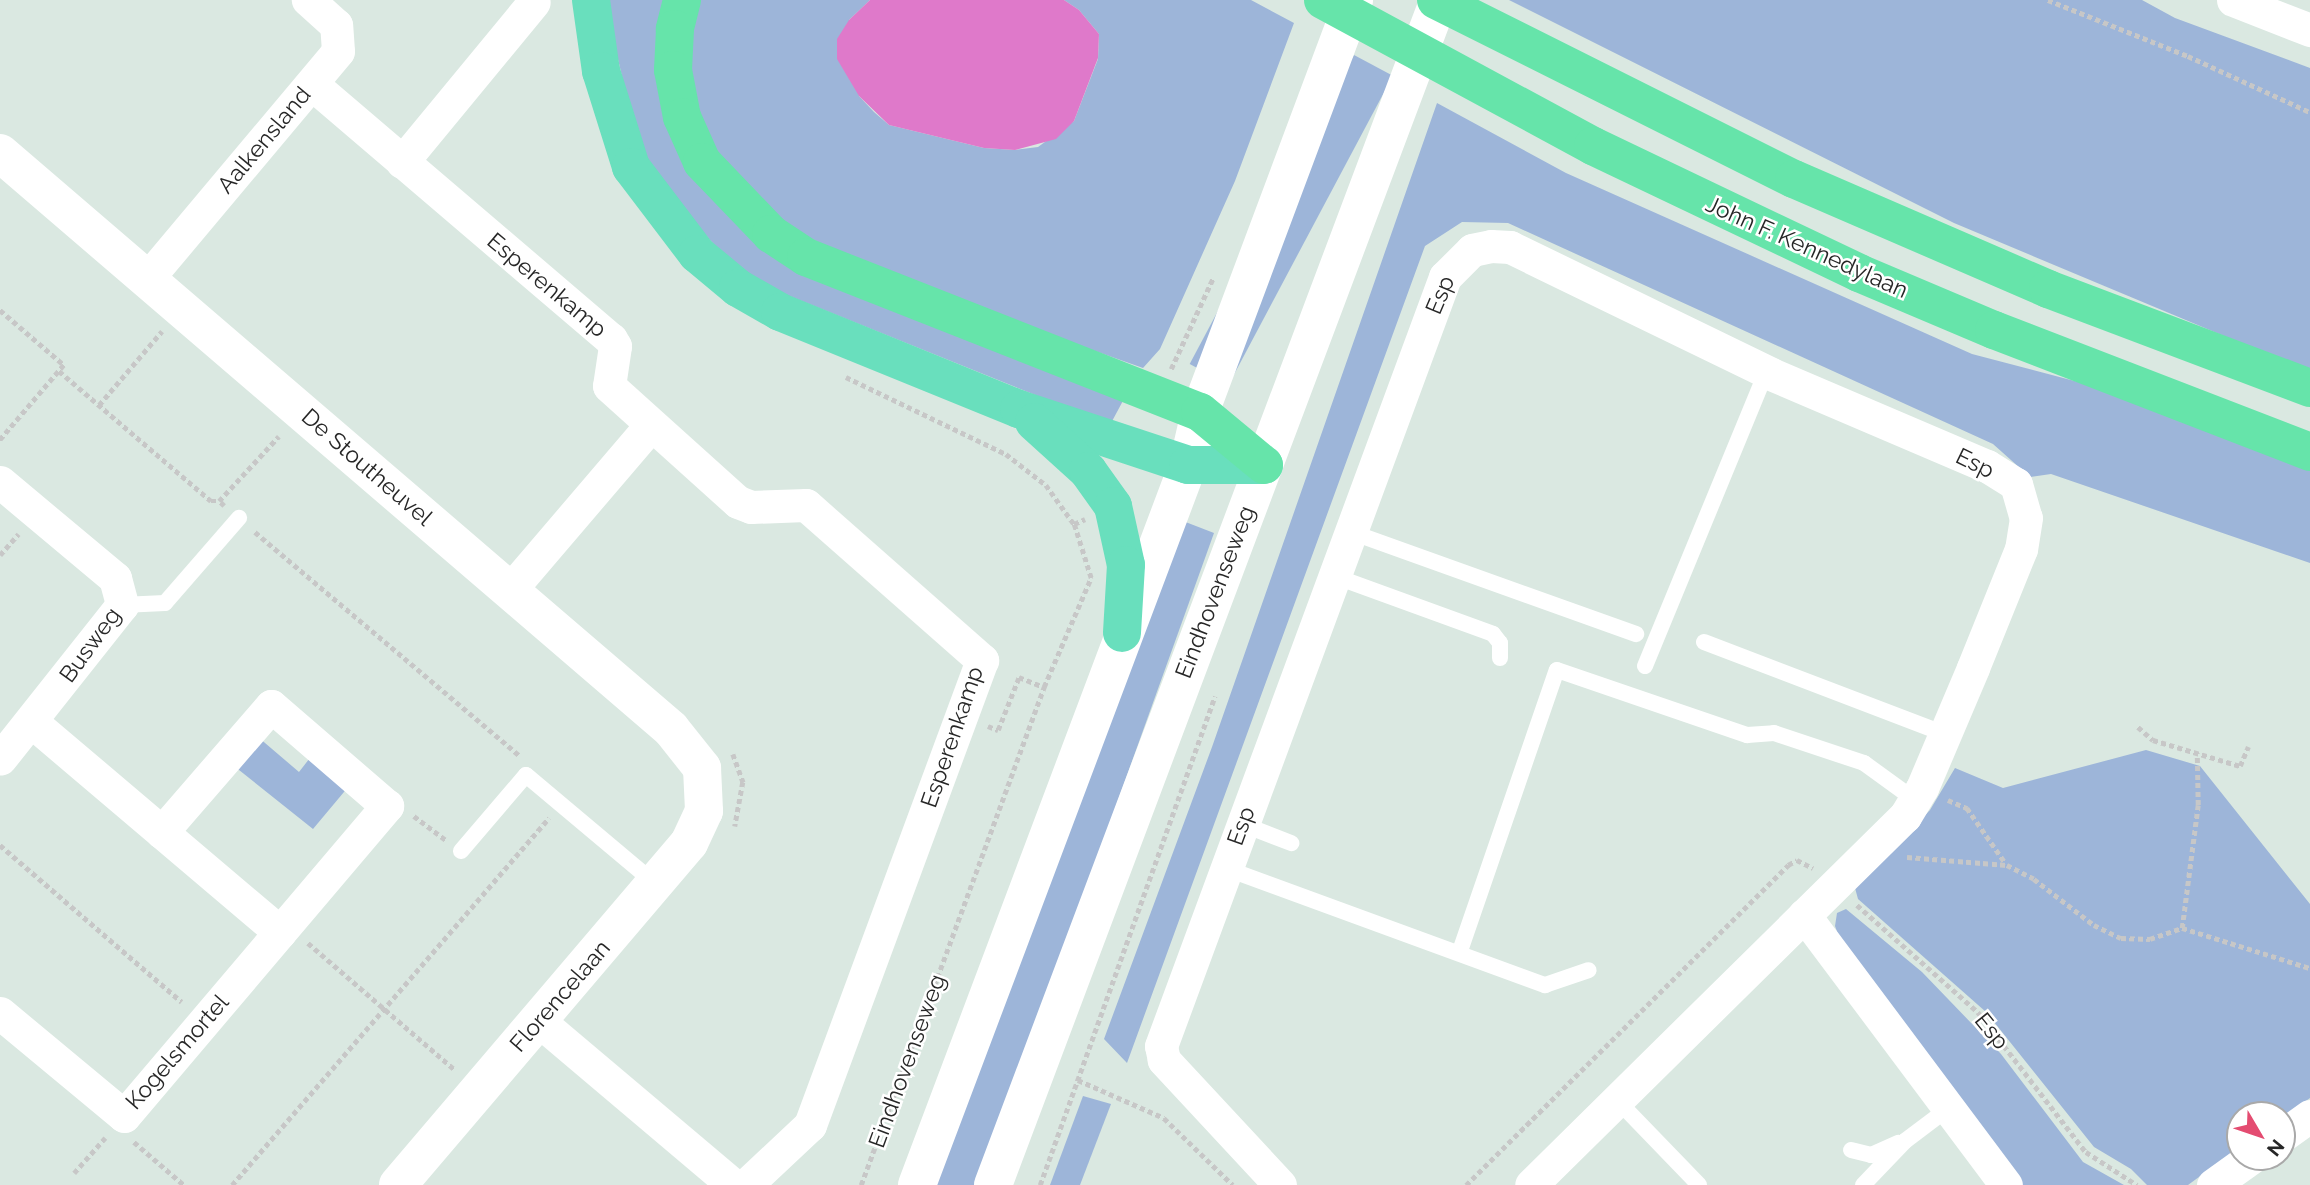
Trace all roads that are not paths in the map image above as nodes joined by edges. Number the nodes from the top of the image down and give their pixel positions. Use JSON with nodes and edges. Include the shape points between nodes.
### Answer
{"nodes":[{"id":1,"x":307,"y":0,"type":"edge"},
{"id":2,"x":591,"y":0,"type":"edge"},
{"id":3,"x":682,"y":0,"type":"edge"},
{"id":4,"x":1323,"y":0,"type":"edge"},
{"id":5,"x":1354,"y":0,"type":"edge"},
{"id":6,"x":1437,"y":0,"type":"edge"},
{"id":7,"x":2233,"y":0,"type":"edge"},
{"id":8,"x":534,"y":2,"type":"dead end"},
{"id":9,"x":2310,"y":30,"type":"edge"},
{"id":10,"x":312,"y":83,"type":"junction"},
{"id":11,"x":0,"y":153,"type":"edge"},
{"id":12,"x":402,"y":162,"type":"junction"},
{"id":13,"x":147,"y":279,"type":"junction"},
{"id":14,"x":1766,"y":372,"type":"junction"},
{"id":15,"x":2310,"y":388,"type":"edge"},
{"id":16,"x":1019,"y":409,"type":"junction"},
{"id":17,"x":1200,"y":412,"type":"junction"},
{"id":18,"x":652,"y":425,"type":"junction"},
{"id":19,"x":2310,"y":452,"type":"edge"},
{"id":20,"x":1188,"y":465,"type":"junction"},
{"id":21,"x":1264,"y":465,"type":"junction"},
{"id":22,"x":0,"y":482,"type":"edge"},
{"id":23,"x":239,"y":518,"type":"road end"},
{"id":24,"x":1351,"y":532,"type":"junction"},
{"id":25,"x":1334,"y":576,"type":"junction"},
{"id":26,"x":510,"y":590,"type":"junction"},
{"id":27,"x":122,"y":605,"type":"junction"},
{"id":28,"x":1122,"y":633,"type":"junction"},
{"id":29,"x":1636,"y":635,"type":"dead end"},
{"id":30,"x":1704,"y":642,"type":"dead end"},
{"id":31,"x":1500,"y":658,"type":"dead end"},
{"id":32,"x":1645,"y":666,"type":"dead end"},
{"id":33,"x":32,"y":722,"type":"junction"},
{"id":34,"x":1945,"y":734,"type":"junction"},
{"id":35,"x":0,"y":759,"type":"edge"},
{"id":36,"x":1919,"y":794,"type":"junction"},
{"id":37,"x":706,"y":799,"type":"joint"},
{"id":38,"x":1242,"y":824,"type":"junction"},
{"id":39,"x":162,"y":832,"type":"junction"},
{"id":40,"x":1291,"y":843,"type":"dead end"},
{"id":41,"x":461,"y":851,"type":"road end"},
{"id":42,"x":1225,"y":868,"type":"junction"},
{"id":43,"x":656,"y":884,"type":"junction"},
{"id":44,"x":1804,"y":915,"type":"junction"},
{"id":45,"x":283,"y":928,"type":"junction"},
{"id":46,"x":1460,"y":951,"type":"junction"},
{"id":47,"x":1589,"y":970,"type":"dead end"},
{"id":48,"x":0,"y":1013,"type":"edge"},
{"id":49,"x":539,"y":1021,"type":"junction"},
{"id":50,"x":1617,"y":1100,"type":"junction"},
{"id":51,"x":1949,"y":1108,"type":"junction"},
{"id":52,"x":1905,"y":1141,"type":"junction"},
{"id":53,"x":1852,"y":1150,"type":"dead end"},
{"id":54,"x":2232,"y":1171,"type":"edge"},
{"id":55,"x":398,"y":1185,"type":"edge"},
{"id":56,"x":733,"y":1185,"type":"edge"},
{"id":57,"x":746,"y":1185,"type":"edge"},
{"id":58,"x":917,"y":1185,"type":"edge"},
{"id":59,"x":993,"y":1185,"type":"edge"},
{"id":60,"x":1280,"y":1185,"type":"edge"},
{"id":61,"x":1531,"y":1185,"type":"edge"},
{"id":62,"x":1699,"y":1185,"type":"edge"},
{"id":63,"x":1863,"y":1185,"type":"edge"},
{"id":64,"x":2006,"y":1185,"type":"edge"},
{"id":65,"x":2213,"y":1185,"type":"edge"}],
"edges":[{"from":1,"to":10,"type":"street","name":"Aalkensland","via":[[336,25],[340,36],[338,51]]},
{"from":2,"to":16,"type":"main road","via":[[601,71],[631,167],[698,254],[738,288],[780,312]]},
{"from":3,"to":17,"type":"highway","via":[[673,70],[682,117],[702,162],[771,234],[806,257]]},
{"from":4,"to":19,"type":"highway","name":"John F. Kennedylaan","via":[[1593,146],[1847,267],[1994,330]]},
{"from":5,"to":17,"type":"main road"},
{"from":6,"to":15,"type":"highway","via":[[1807,184],[2048,289]]},
{"from":6,"to":21,"type":"main road","name":"Eindhovenseweg"},
{"from":7,"to":9,"type":"street"},
{"from":8,"to":12,"type":"street"},
{"from":10,"to":12,"type":"street","name":"Esperenkamp"},
{"from":10,"to":13,"type":"street","name":"Aalkensland"},
{"from":11,"to":13,"type":"main road","name":"De Stoutheuvel"},
{"from":12,"to":18,"type":"street","name":"Esperenkamp","via":[[611,339],[615,345],[609,386]]},
{"from":13,"to":26,"type":"main road","name":"De Stoutheuvel"},
{"from":14,"to":24,"type":"street","name":"Esp","via":[[1510,247],[1472,250],[1445,277]]},
{"from":14,"to":32,"type":"lane"},
{"from":14,"to":34,"type":"street","name":"Esp","via":[[1987,466],[2016,484],[2026,518],[2021,549]]},
{"from":16,"to":20,"type":"main road"},
{"from":16,"to":28,"type":"main road","via":[[1073,454],[1113,506],[1126,565]]},
{"from":17,"to":20,"type":"main road"},
{"from":17,"to":21,"type":"highway"},
{"from":18,"to":26,"type":"street"},
{"from":18,"to":57,"type":"street","name":"Esperenkamp","via":[[745,505],[806,505],[982,660],[810,1125]]},
{"from":20,"to":21,"type":"main road"},
{"from":20,"to":28,"type":"main road"},
{"from":21,"to":59,"type":"main road","name":"Eindhovenseweg"},
{"from":22,"to":27,"type":"street","name":"Busweg","via":[[115,578]]},
{"from":23,"to":27,"type":"lane","via":[[165,603]]},
{"from":24,"to":25,"type":"street","name":"Esp"},
{"from":24,"to":29,"type":"lane"},
{"from":25,"to":31,"type":"lane","via":[[1493,634],[1500,643]]},
{"from":25,"to":38,"type":"street","name":"Esp"},
{"from":26,"to":37,"type":"main road","name":"De Stoutheuvel","via":[[689,746],[702,768]]},
{"from":27,"to":33,"type":"street","name":"Busweg"},
{"from":28,"to":58,"type":"main road"},
{"from":30,"to":34,"type":"lane"},
{"from":33,"to":35,"type":"street","name":"Busweg"},
{"from":33,"to":39,"type":"street"},
{"from":34,"to":36,"type":"street","name":"Esp"},
{"from":36,"to":44,"type":"street","name":"Esp","via":[[1874,847]]},
{"from":36,"to":46,"type":"lane","via":[[1864,763],[1774,733],[1747,734],[1557,670]]},
{"from":37,"to":43,"type":"main road","name":"Florencelaan","via":[[689,843]]},
{"from":38,"to":40,"type":"lane"},
{"from":38,"to":42,"type":"street","name":"Esp"},
{"from":39,"to":45,"type":"street"},
{"from":39,"to":45,"type":"street","name":"Kogelsmortel","via":[[271,706],[387,806]]},
{"from":41,"to":43,"type":"lane","via":[[526,775]]},
{"from":42,"to":46,"type":"lane"},
{"from":42,"to":60,"type":"street","name":"Esp","via":[[1161,1046],[1164,1060]]},
{"from":43,"to":49,"type":"main road","name":"Florencelaan"},
{"from":44,"to":50,"type":"street","name":"Esp"},
{"from":44,"to":51,"type":"street"},
{"from":45,"to":48,"type":"street","name":"Kogelsmortel","via":[[119,1121]]},
{"from":46,"to":47,"type":"lane","via":[[1545,985]]},
{"from":49,"to":55,"type":"main road","name":"Florencelaan"},
{"from":49,"to":56,"type":"street"},
{"from":50,"to":61,"type":"street","name":"Esp"},
{"from":50,"to":62,"type":"lane"},
{"from":51,"to":52,"type":"lane"},
{"from":51,"to":64,"type":"street"},
{"from":52,"to":53,"type":"lane","via":[[1871,1155]]},
{"from":52,"to":63,"type":"lane"},
{"from":54,"to":65,"type":"street"}]}
